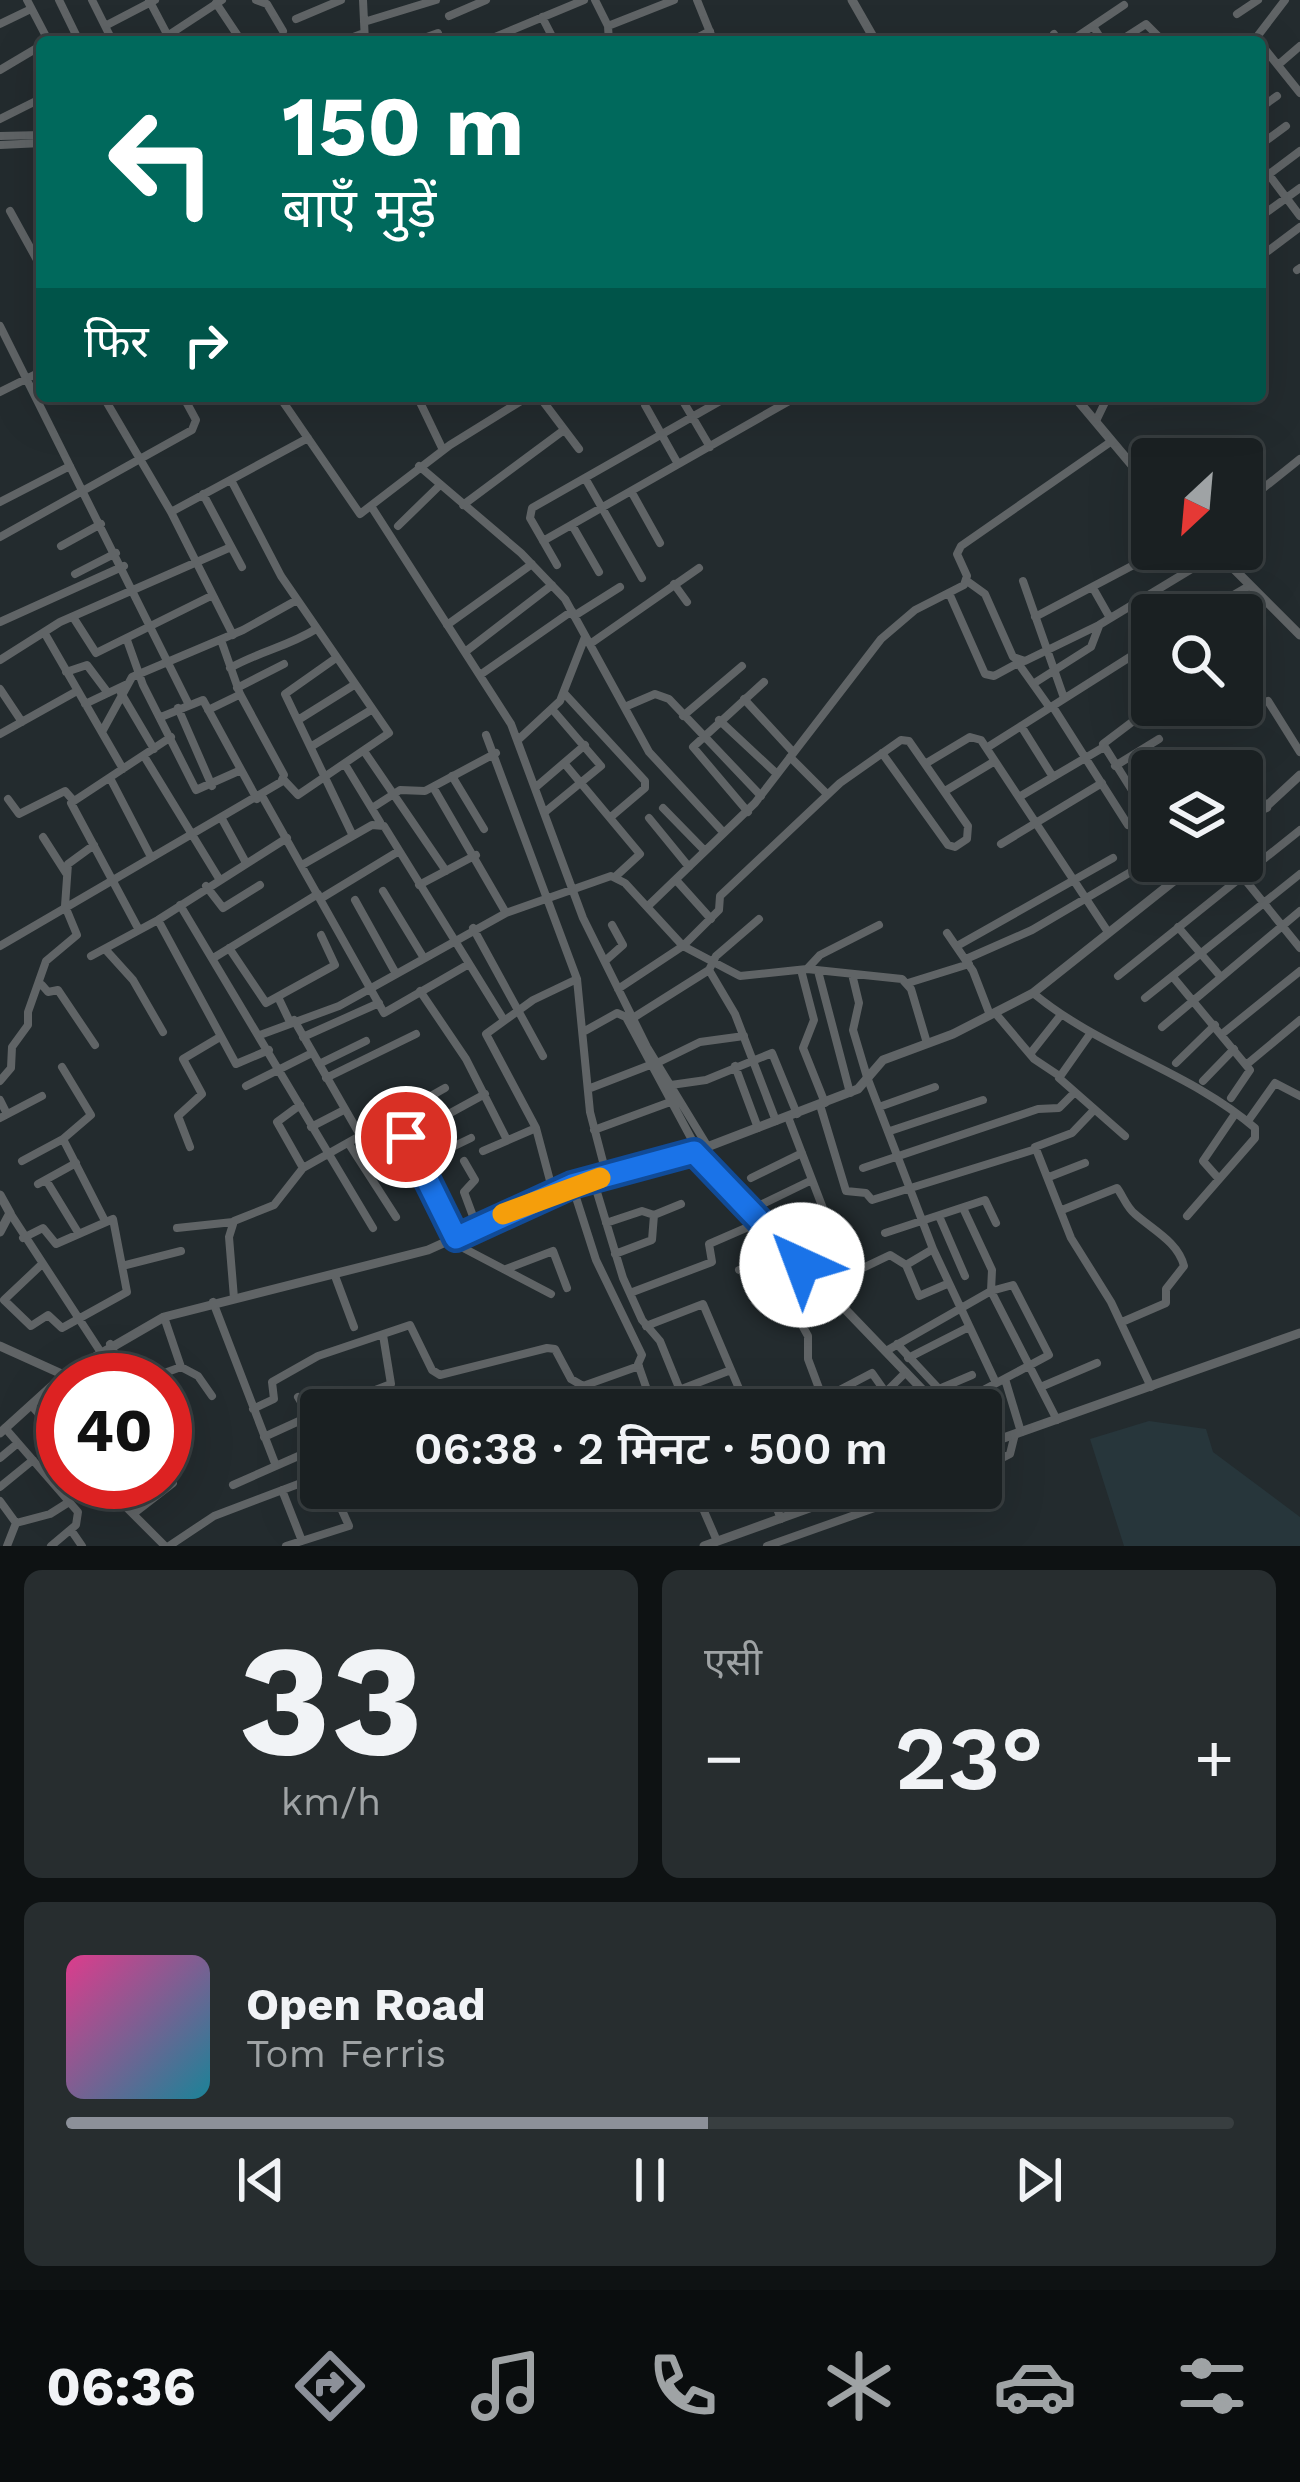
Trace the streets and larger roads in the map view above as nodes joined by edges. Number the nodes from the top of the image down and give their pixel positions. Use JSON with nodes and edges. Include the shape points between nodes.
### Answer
{"nodes":[{"id":1,"x":59,"y":0,"type":"edge"},
{"id":2,"x":92,"y":0,"type":"edge"},
{"id":3,"x":256,"y":0,"type":"edge"},
{"id":4,"x":341,"y":0,"type":"edge"},
{"id":5,"x":363,"y":0,"type":"edge"},
{"id":6,"x":436,"y":0,"type":"edge"},
{"id":7,"x":486,"y":0,"type":"edge"},
{"id":8,"x":584,"y":0,"type":"edge"},
{"id":9,"x":595,"y":0,"type":"edge"},
{"id":10,"x":674,"y":0,"type":"edge"},
{"id":11,"x":697,"y":0,"type":"edge"},
{"id":12,"x":852,"y":0,"type":"edge"},
{"id":13,"x":1259,"y":0,"type":"edge"},
{"id":14,"x":1285,"y":0,"type":"edge"},
{"id":15,"x":151,"y":1,"type":"edge"},
{"id":16,"x":219,"y":2,"type":"edge"},
{"id":17,"x":270,"y":2,"type":"edge"},
{"id":18,"x":29,"y":5,"type":"edge"},
{"id":19,"x":1124,"y":5,"type":"dead end"},
{"id":20,"x":1237,"y":14,"type":"dead end"},
{"id":21,"x":449,"y":16,"type":"dead end"},
{"id":22,"x":542,"y":17,"type":"junction"},
{"id":23,"x":1273,"y":17,"type":"junction"},
{"id":24,"x":296,"y":19,"type":"dead end"},
{"id":25,"x":0,"y":24,"type":"edge"},
{"id":26,"x":105,"y":26,"type":"junction"},
{"id":27,"x":608,"y":26,"type":"junction"},
{"id":28,"x":1093,"y":26,"type":"junction"},
{"id":29,"x":283,"y":31,"type":"dead end"},
{"id":30,"x":710,"y":31,"type":"junction"},
{"id":31,"x":364,"y":32,"type":"edge"},
{"id":32,"x":438,"y":33,"type":"dead end"},
{"id":33,"x":43,"y":36,"type":"edge"},
{"id":34,"x":77,"y":36,"type":"edge"},
{"id":35,"x":110,"y":36,"type":"edge"},
{"id":36,"x":168,"y":36,"type":"joint"},
{"id":37,"x":238,"y":36,"type":"edge"},
{"id":38,"x":430,"y":36,"type":"edge"},
{"id":39,"x":497,"y":36,"type":"edge"},
{"id":40,"x":552,"y":36,"type":"edge"},
{"id":41,"x":609,"y":36,"type":"edge"},
{"id":42,"x":700,"y":36,"type":"edge"},
{"id":43,"x":712,"y":36,"type":"edge"},
{"id":44,"x":873,"y":36,"type":"edge"},
{"id":45,"x":1078,"y":36,"type":"dead end"},
{"id":46,"x":1099,"y":36,"type":"edge"},
{"id":47,"x":1127,"y":36,"type":"edge"},
{"id":48,"x":1158,"y":36,"type":"edge"},
{"id":49,"x":1260,"y":36,"type":"edge"},
{"id":50,"x":1300,"y":46,"type":"edge"},
{"id":51,"x":36,"y":48,"type":"edge"},
{"id":52,"x":1266,"y":51,"type":"edge"},
{"id":53,"x":1278,"y":65,"type":"junction"},
{"id":54,"x":0,"y":70,"type":"edge"},
{"id":55,"x":1299,"y":88,"type":"edge"},
{"id":56,"x":1277,"y":96,"type":"dead end"},
{"id":57,"x":36,"y":101,"type":"edge"},
{"id":58,"x":1266,"y":104,"type":"edge"},
{"id":59,"x":0,"y":119,"type":"edge"},
{"id":60,"x":1286,"y":126,"type":"dead end"},
{"id":61,"x":36,"y":139,"type":"edge"},
{"id":62,"x":0,"y":140,"type":"edge"},
{"id":63,"x":1266,"y":141,"type":"edge"},
{"id":64,"x":1300,"y":151,"type":"edge"},
{"id":65,"x":1266,"y":176,"type":"edge"},
{"id":66,"x":1266,"y":180,"type":"edge"},
{"id":67,"x":1300,"y":188,"type":"edge"},
{"id":68,"x":1286,"y":198,"type":"junction"},
{"id":69,"x":10,"y":211,"type":"dead end"},
{"id":70,"x":1266,"y":213,"type":"edge"},
{"id":71,"x":1300,"y":216,"type":"edge"},
{"id":72,"x":1300,"y":227,"type":"edge"},
{"id":73,"x":1268,"y":251,"type":"dead end"},
{"id":74,"x":36,"y":258,"type":"edge"},
{"id":75,"x":0,"y":326,"type":"edge"},
{"id":76,"x":36,"y":374,"type":"edge"},
{"id":77,"x":26,"y":379,"type":"junction"},
{"id":78,"x":0,"y":392,"type":"edge"},
{"id":79,"x":36,"y":399,"type":"edge"},
{"id":80,"x":38,"y":402,"type":"edge"},
{"id":81,"x":107,"y":402,"type":"edge"},
{"id":82,"x":185,"y":402,"type":"edge"},
{"id":83,"x":283,"y":402,"type":"edge"},
{"id":84,"x":422,"y":402,"type":"edge"},
{"id":85,"x":507,"y":402,"type":"edge"},
{"id":86,"x":519,"y":402,"type":"edge"},
{"id":87,"x":543,"y":402,"type":"edge"},
{"id":88,"x":647,"y":402,"type":"edge"},
{"id":89,"x":683,"y":402,"type":"edge"},
{"id":90,"x":718,"y":402,"type":"edge"},
{"id":91,"x":788,"y":402,"type":"edge"},
{"id":92,"x":1079,"y":402,"type":"edge"},
{"id":93,"x":1105,"y":402,"type":"edge"},
{"id":94,"x":511,"y":407,"type":"junction"},
{"id":95,"x":692,"y":417,"type":"junction"},
{"id":96,"x":1096,"y":422,"type":"junction"},
{"id":97,"x":564,"y":430,"type":"junction"},
{"id":98,"x":661,"y":435,"type":"junction"},
{"id":99,"x":308,"y":439,"type":"junction"},
{"id":100,"x":1109,"y":443,"type":"junction"},
{"id":101,"x":710,"y":447,"type":"junction"},
{"id":102,"x":579,"y":449,"type":"dead end"},
{"id":103,"x":443,"y":450,"type":"junction"},
{"id":104,"x":1300,"y":459,"type":"edge"},
{"id":105,"x":141,"y":460,"type":"junction"},
{"id":106,"x":678,"y":464,"type":"junction"},
{"id":107,"x":70,"y":466,"type":"junction"},
{"id":108,"x":419,"y":466,"type":"junction"},
{"id":109,"x":1131,"y":467,"type":"edge"},
{"id":110,"x":585,"y":478,"type":"junction"},
{"id":111,"x":231,"y":480,"type":"junction"},
{"id":112,"x":440,"y":486,"type":"junction"},
{"id":113,"x":1263,"y":488,"type":"edge"},
{"id":114,"x":84,"y":491,"type":"junction"},
{"id":115,"x":631,"y":491,"type":"junction"},
{"id":116,"x":203,"y":494,"type":"junction"},
{"id":117,"x":0,"y":502,"type":"edge"},
{"id":118,"x":463,"y":505,"type":"junction"},
{"id":119,"x":602,"y":508,"type":"junction"},
{"id":120,"x":366,"y":510,"type":"junction"},
{"id":121,"x":171,"y":512,"type":"junction"},
{"id":122,"x":100,"y":524,"type":"junction"},
{"id":123,"x":572,"y":525,"type":"junction"},
{"id":124,"x":398,"y":526,"type":"dead end"},
{"id":125,"x":0,"y":537,"type":"edge"},
{"id":126,"x":544,"y":541,"type":"junction"},
{"id":127,"x":660,"y":543,"type":"dead end"},
{"id":128,"x":61,"y":546,"type":"dead end"},
{"id":129,"x":231,"y":547,"type":"junction"},
{"id":130,"x":116,"y":554,"type":"junction"},
{"id":131,"x":532,"y":564,"type":"junction"},
{"id":132,"x":196,"y":565,"type":"junction"},
{"id":133,"x":557,"y":565,"type":"dead end"},
{"id":134,"x":124,"y":566,"type":"junction"},
{"id":135,"x":1131,"y":567,"type":"edge"},
{"id":136,"x":242,"y":568,"type":"dead end"},
{"id":137,"x":699,"y":568,"type":"dead end"},
{"id":138,"x":1186,"y":570,"type":"edge"},
{"id":139,"x":1234,"y":570,"type":"edge"},
{"id":140,"x":599,"y":572,"type":"dead end"},
{"id":141,"x":75,"y":574,"type":"dead end"},
{"id":142,"x":642,"y":578,"type":"dead end"},
{"id":143,"x":967,"y":580,"type":"junction"},
{"id":144,"x":1023,"y":581,"type":"dead end"},
{"id":145,"x":674,"y":584,"type":"junction"},
{"id":146,"x":552,"y":585,"type":"junction"},
{"id":147,"x":1249,"y":586,"type":"junction"},
{"id":148,"x":620,"y":587,"type":"dead end"},
{"id":149,"x":1093,"y":589,"type":"junction"},
{"id":150,"x":137,"y":592,"type":"junction"},
{"id":151,"x":949,"y":592,"type":"junction"},
{"id":152,"x":1236,"y":594,"type":"edge"},
{"id":153,"x":212,"y":596,"type":"junction"},
{"id":154,"x":297,"y":600,"type":"junction"},
{"id":155,"x":687,"y":602,"type":"dead end"},
{"id":156,"x":573,"y":614,"type":"junction"},
{"id":157,"x":73,"y":617,"type":"junction"},
{"id":158,"x":1035,"y":617,"type":"junction"},
{"id":159,"x":1110,"y":618,"type":"junction"},
{"id":160,"x":0,"y":622,"type":"edge"},
{"id":161,"x":1099,"y":625,"type":"junction"},
{"id":162,"x":447,"y":626,"type":"junction"},
{"id":163,"x":152,"y":628,"type":"junction"},
{"id":164,"x":316,"y":629,"type":"junction"},
{"id":165,"x":44,"y":632,"type":"junction"},
{"id":166,"x":232,"y":635,"type":"junction"},
{"id":167,"x":1300,"y":635,"type":"edge"},
{"id":168,"x":127,"y":640,"type":"junction"},
{"id":169,"x":221,"y":640,"type":"junction"},
{"id":170,"x":587,"y":640,"type":"junction"},
{"id":171,"x":1046,"y":651,"type":"junction"},
{"id":172,"x":465,"y":652,"type":"junction"},
{"id":173,"x":1131,"y":656,"type":"edge"},
{"id":174,"x":168,"y":658,"type":"junction"},
{"id":175,"x":336,"y":658,"type":"junction"},
{"id":176,"x":0,"y":660,"type":"edge"},
{"id":177,"x":1019,"y":662,"type":"junction"},
{"id":178,"x":284,"y":664,"type":"dead end"},
{"id":179,"x":742,"y":666,"type":"dead end"},
{"id":180,"x":230,"y":668,"type":"junction"},
{"id":181,"x":1055,"y":669,"type":"junction"},
{"id":182,"x":66,"y":672,"type":"junction"},
{"id":183,"x":138,"y":674,"type":"junction"},
{"id":184,"x":480,"y":675,"type":"junction"},
{"id":185,"x":14,"y":681,"type":"dead end"},
{"id":186,"x":764,"y":682,"type":"dead end"},
{"id":187,"x":1036,"y":682,"type":"junction"},
{"id":188,"x":354,"y":685,"type":"junction"},
{"id":189,"x":123,"y":688,"type":"junction"},
{"id":190,"x":0,"y":689,"type":"edge"},
{"id":191,"x":238,"y":691,"type":"junction"},
{"id":192,"x":76,"y":692,"type":"junction"},
{"id":193,"x":108,"y":693,"type":"junction"},
{"id":194,"x":564,"y":693,"type":"junction"},
{"id":195,"x":1064,"y":698,"type":"junction"},
{"id":196,"x":744,"y":699,"type":"junction"},
{"id":197,"x":1268,"y":701,"type":"dead end"},
{"id":198,"x":188,"y":703,"type":"junction"},
{"id":199,"x":85,"y":704,"type":"junction"},
{"id":200,"x":626,"y":706,"type":"junction"},
{"id":201,"x":178,"y":708,"type":"junction"},
{"id":202,"x":1052,"y":708,"type":"junction"},
{"id":203,"x":552,"y":709,"type":"junction"},
{"id":204,"x":208,"y":710,"type":"junction"},
{"id":205,"x":371,"y":710,"type":"junction"},
{"id":206,"x":683,"y":716,"type":"junction"},
{"id":207,"x":160,"y":717,"type":"junction"},
{"id":208,"x":298,"y":719,"type":"junction"},
{"id":209,"x":719,"y":720,"type":"junction"},
{"id":210,"x":22,"y":722,"type":"junction"},
{"id":211,"x":1131,"y":722,"type":"edge"},
{"id":212,"x":1022,"y":726,"type":"junction"},
{"id":213,"x":103,"y":730,"type":"junction"},
{"id":214,"x":0,"y":734,"type":"edge"},
{"id":215,"x":486,"y":735,"type":"dead end"},
{"id":216,"x":171,"y":736,"type":"junction"},
{"id":217,"x":700,"y":736,"type":"junction"},
{"id":218,"x":518,"y":739,"type":"junction"},
{"id":219,"x":1159,"y":739,"type":"dead end"},
{"id":220,"x":585,"y":745,"type":"junction"},
{"id":221,"x":312,"y":746,"type":"junction"},
{"id":222,"x":988,"y":747,"type":"junction"},
{"id":223,"x":1104,"y":747,"type":"junction"},
{"id":224,"x":154,"y":748,"type":"junction"},
{"id":225,"x":1300,"y":752,"type":"edge"},
{"id":226,"x":365,"y":753,"type":"junction"},
{"id":227,"x":496,"y":753,"type":"junction"},
{"id":228,"x":882,"y":753,"type":"junction"},
{"id":229,"x":792,"y":754,"type":"junction"},
{"id":230,"x":144,"y":756,"type":"junction"},
{"id":231,"x":1087,"y":758,"type":"junction"},
{"id":232,"x":995,"y":760,"type":"junction"},
{"id":233,"x":564,"y":763,"type":"junction"},
{"id":234,"x":925,"y":764,"type":"junction"},
{"id":235,"x":346,"y":766,"type":"junction"},
{"id":236,"x":1115,"y":766,"type":"junction"},
{"id":237,"x":123,"y":769,"type":"junction"},
{"id":238,"x":241,"y":770,"type":"junction"},
{"id":239,"x":777,"y":774,"type":"junction"},
{"id":240,"x":452,"y":776,"type":"junction"},
{"id":241,"x":1053,"y":777,"type":"junction"},
{"id":242,"x":110,"y":778,"type":"junction"},
{"id":243,"x":284,"y":779,"type":"junction"},
{"id":244,"x":1299,"y":779,"type":"edge"},
{"id":245,"x":324,"y":781,"type":"junction"},
{"id":246,"x":583,"y":783,"type":"junction"},
{"id":247,"x":1102,"y":783,"type":"junction"},
{"id":248,"x":212,"y":785,"type":"junction"},
{"id":249,"x":433,"y":787,"type":"junction"},
{"id":250,"x":536,"y":787,"type":"junction"},
{"id":251,"x":1131,"y":790,"type":"edge"},
{"id":252,"x":945,"y":791,"type":"junction"},
{"id":253,"x":393,"y":793,"type":"junction"},
{"id":254,"x":827,"y":794,"type":"junction"},
{"id":255,"x":761,"y":796,"type":"junction"},
{"id":256,"x":260,"y":797,"type":"junction"},
{"id":257,"x":1019,"y":797,"type":"junction"},
{"id":258,"x":8,"y":799,"type":"dead end"},
{"id":259,"x":72,"y":799,"type":"junction"},
{"id":260,"x":1263,"y":803,"type":"edge"},
{"id":261,"x":371,"y":808,"type":"junction"},
{"id":262,"x":663,"y":808,"type":"dead end"},
{"id":263,"x":1267,"y":809,"type":"junction"},
{"id":264,"x":545,"y":812,"type":"junction"},
{"id":265,"x":748,"y":812,"type":"junction"},
{"id":266,"x":1263,"y":812,"type":"edge"},
{"id":267,"x":611,"y":816,"type":"junction"},
{"id":268,"x":650,"y":818,"type":"dead end"},
{"id":269,"x":222,"y":819,"type":"junction"},
{"id":270,"x":1036,"y":823,"type":"junction"},
{"id":271,"x":380,"y":824,"type":"junction"},
{"id":272,"x":1128,"y":825,"type":"dead end"},
{"id":273,"x":484,"y":829,"type":"dead end"},
{"id":274,"x":1300,"y":830,"type":"edge"},
{"id":275,"x":724,"y":833,"type":"junction"},
{"id":276,"x":194,"y":835,"type":"junction"},
{"id":277,"x":352,"y":836,"type":"junction"},
{"id":278,"x":43,"y":837,"type":"dead end"},
{"id":279,"x":287,"y":838,"type":"junction"},
{"id":280,"x":1001,"y":844,"type":"dead end"},
{"id":281,"x":94,"y":845,"type":"junction"},
{"id":282,"x":399,"y":851,"type":"junction"},
{"id":283,"x":705,"y":851,"type":"junction"},
{"id":284,"x":476,"y":856,"type":"junction"},
{"id":285,"x":151,"y":857,"type":"junction"},
{"id":286,"x":1113,"y":858,"type":"dead end"},
{"id":287,"x":1263,"y":859,"type":"edge"},
{"id":288,"x":245,"y":861,"type":"junction"},
{"id":289,"x":302,"y":866,"type":"junction"},
{"id":290,"x":689,"y":867,"type":"junction"},
{"id":291,"x":446,"y":871,"type":"junction"},
{"id":292,"x":1129,"y":873,"type":"dead end"},
{"id":293,"x":67,"y":874,"type":"junction"},
{"id":294,"x":1300,"y":874,"type":"edge"},
{"id":295,"x":218,"y":878,"type":"junction"},
{"id":296,"x":614,"y":878,"type":"junction"},
{"id":297,"x":676,"y":880,"type":"junction"},
{"id":298,"x":114,"y":881,"type":"junction"},
{"id":299,"x":1073,"y":882,"type":"junction"},
{"id":300,"x":1165,"y":882,"type":"edge"},
{"id":301,"x":1234,"y":882,"type":"edge"},
{"id":302,"x":1247,"y":882,"type":"edge"},
{"id":303,"x":260,"y":885,"type":"dead end"},
{"id":304,"x":418,"y":885,"type":"junction"},
{"id":305,"x":206,"y":886,"type":"junction"},
{"id":306,"x":566,"y":889,"type":"junction"},
{"id":307,"x":383,"y":891,"type":"dead end"},
{"id":308,"x":319,"y":896,"type":"junction"},
{"id":309,"x":543,"y":898,"type":"junction"},
{"id":310,"x":1085,"y":899,"type":"junction"},
{"id":311,"x":355,"y":900,"type":"dead end"},
{"id":312,"x":1264,"y":903,"type":"junction"},
{"id":313,"x":180,"y":905,"type":"junction"},
{"id":314,"x":65,"y":906,"type":"junction"},
{"id":315,"x":646,"y":907,"type":"junction"},
{"id":316,"x":1300,"y":911,"type":"edge"},
{"id":317,"x":506,"y":913,"type":"junction"},
{"id":318,"x":711,"y":919,"type":"junction"},
{"id":319,"x":758,"y":919,"type":"dead end"},
{"id":320,"x":158,"y":920,"type":"junction"},
{"id":321,"x":612,"y":925,"type":"dead end"},
{"id":322,"x":880,"y":925,"type":"dead end"},
{"id":323,"x":1282,"y":925,"type":"junction"},
{"id":324,"x":1178,"y":927,"type":"junction"},
{"id":325,"x":473,"y":928,"type":"junction"},
{"id":326,"x":139,"y":930,"type":"junction"},
{"id":327,"x":1108,"y":932,"type":"junction"},
{"id":328,"x":947,"y":933,"type":"dead end"},
{"id":329,"x":320,"y":935,"type":"dead end"},
{"id":330,"x":455,"y":938,"type":"junction"},
{"id":331,"x":0,"y":946,"type":"edge"},
{"id":332,"x":683,"y":946,"type":"junction"},
{"id":333,"x":957,"y":946,"type":"junction"},
{"id":334,"x":229,"y":948,"type":"junction"},
{"id":335,"x":1300,"y":948,"type":"edge"},
{"id":336,"x":105,"y":949,"type":"junction"},
{"id":337,"x":348,"y":949,"type":"junction"},
{"id":338,"x":422,"y":955,"type":"junction"},
{"id":339,"x":1201,"y":955,"type":"junction"},
{"id":340,"x":91,"y":956,"type":"dead end"},
{"id":341,"x":215,"y":957,"type":"junction"},
{"id":342,"x":333,"y":958,"type":"junction"},
{"id":343,"x":605,"y":961,"type":"junction"},
{"id":344,"x":968,"y":962,"type":"junction"},
{"id":345,"x":469,"y":964,"type":"junction"},
{"id":346,"x":710,"y":966,"type":"junction"},
{"id":347,"x":809,"y":970,"type":"junction"},
{"id":348,"x":1300,"y":970,"type":"edge"},
{"id":349,"x":395,"y":972,"type":"junction"},
{"id":350,"x":852,"y":974,"type":"junction"},
{"id":351,"x":1118,"y":976,"type":"dead end"},
{"id":352,"x":1173,"y":976,"type":"junction"},
{"id":353,"x":1220,"y":976,"type":"junction"},
{"id":354,"x":578,"y":979,"type":"junction"},
{"id":355,"x":908,"y":982,"type":"junction"},
{"id":356,"x":41,"y":984,"type":"junction"},
{"id":357,"x":370,"y":987,"type":"junction"},
{"id":358,"x":618,"y":988,"type":"junction"},
{"id":359,"x":420,"y":992,"type":"junction"},
{"id":360,"x":1033,"y":993,"type":"junction"},
{"id":361,"x":278,"y":997,"type":"junction"},
{"id":362,"x":1145,"y":998,"type":"dead end"},
{"id":363,"x":1194,"y":1001,"type":"junction"},
{"id":364,"x":379,"y":1003,"type":"junction"},
{"id":365,"x":517,"y":1010,"type":"junction"},
{"id":366,"x":993,"y":1015,"type":"junction"},
{"id":367,"x":1060,"y":1016,"type":"junction"},
{"id":368,"x":633,"y":1018,"type":"junction"},
{"id":369,"x":504,"y":1020,"type":"junction"},
{"id":370,"x":1300,"y":1020,"type":"edge"},
{"id":371,"x":292,"y":1021,"type":"junction"},
{"id":372,"x":1215,"y":1025,"type":"junction"},
{"id":373,"x":1162,"y":1027,"type":"dead end"},
{"id":374,"x":163,"y":1032,"type":"dead end"},
{"id":375,"x":583,"y":1032,"type":"junction"},
{"id":376,"x":260,"y":1034,"type":"junction"},
{"id":377,"x":416,"y":1034,"type":"dead end"},
{"id":378,"x":1090,"y":1034,"type":"junction"},
{"id":379,"x":1222,"y":1034,"type":"junction"},
{"id":380,"x":303,"y":1036,"type":"junction"},
{"id":381,"x":744,"y":1036,"type":"junction"},
{"id":382,"x":220,"y":1037,"type":"junction"},
{"id":383,"x":366,"y":1041,"type":"dead end"},
{"id":384,"x":928,"y":1042,"type":"junction"},
{"id":385,"x":95,"y":1045,"type":"dead end"},
{"id":386,"x":1234,"y":1049,"type":"junction"},
{"id":387,"x":268,"y":1050,"type":"junction"},
{"id":388,"x":312,"y":1053,"type":"junction"},
{"id":389,"x":1030,"y":1054,"type":"junction"},
{"id":390,"x":543,"y":1056,"type":"dead end"},
{"id":391,"x":754,"y":1058,"type":"junction"},
{"id":392,"x":319,"y":1064,"type":"junction"},
{"id":393,"x":654,"y":1064,"type":"junction"},
{"id":394,"x":1176,"y":1064,"type":"dead end"},
{"id":395,"x":1246,"y":1064,"type":"junction"},
{"id":396,"x":62,"y":1066,"type":"dead end"},
{"id":397,"x":735,"y":1066,"type":"junction"},
{"id":398,"x":280,"y":1069,"type":"junction"},
{"id":399,"x":1058,"y":1075,"type":"junction"},
{"id":400,"x":867,"y":1077,"type":"junction"},
{"id":401,"x":326,"y":1078,"type":"junction"},
{"id":402,"x":0,"y":1081,"type":"edge"},
{"id":403,"x":1203,"y":1081,"type":"dead end"},
{"id":404,"x":671,"y":1085,"type":"junction"},
{"id":405,"x":246,"y":1086,"type":"dead end"},
{"id":406,"x":935,"y":1087,"type":"dead end"},
{"id":407,"x":445,"y":1088,"type":"dead end"},
{"id":408,"x":588,"y":1089,"type":"junction"},
{"id":409,"x":850,"y":1093,"type":"junction"},
{"id":410,"x":485,"y":1094,"type":"junction"},
{"id":411,"x":1073,"y":1094,"type":"junction"},
{"id":412,"x":42,"y":1096,"type":"dead end"},
{"id":413,"x":1300,"y":1096,"type":"edge"},
{"id":414,"x":1231,"y":1098,"type":"dead end"},
{"id":415,"x":0,"y":1100,"type":"edge"},
{"id":416,"x":983,"y":1100,"type":"dead end"},
{"id":417,"x":673,"y":1101,"type":"junction"},
{"id":418,"x":823,"y":1104,"type":"junction"},
{"id":419,"x":300,"y":1105,"type":"junction"},
{"id":420,"x":879,"y":1107,"type":"junction"},
{"id":421,"x":342,"y":1111,"type":"junction"},
{"id":422,"x":1093,"y":1111,"type":"junction"},
{"id":423,"x":1234,"y":1114,"type":"junction"},
{"id":424,"x":792,"y":1115,"type":"junction"},
{"id":425,"x":3,"y":1116,"type":"edge"},
{"id":426,"x":1248,"y":1121,"type":"junction"},
{"id":427,"x":776,"y":1122,"type":"junction"},
{"id":428,"x":311,"y":1126,"type":"junction"},
{"id":429,"x":536,"y":1128,"type":"junction"},
{"id":430,"x":758,"y":1128,"type":"junction"},
{"id":431,"x":594,"y":1130,"type":"junction"},
{"id":432,"x":890,"y":1131,"type":"junction"},
{"id":433,"x":1125,"y":1136,"type":"dead end"},
{"id":434,"x":406,"y":1137,"type":"junction"},
{"id":435,"x":360,"y":1138,"type":"junction"},
{"id":436,"x":471,"y":1138,"type":"dead end"},
{"id":437,"x":63,"y":1139,"type":"junction"},
{"id":438,"x":507,"y":1140,"type":"junction"},
{"id":439,"x":350,"y":1144,"type":"junction"},
{"id":440,"x":190,"y":1148,"type":"dead end"},
{"id":441,"x":1034,"y":1148,"type":"junction"},
{"id":442,"x":701,"y":1150,"type":"junction"},
{"id":443,"x":483,"y":1151,"type":"dead end"},
{"id":444,"x":802,"y":1154,"type":"junction"},
{"id":445,"x":326,"y":1155,"type":"junction"},
{"id":446,"x":898,"y":1156,"type":"junction"},
{"id":447,"x":22,"y":1161,"type":"dead end"},
{"id":448,"x":464,"y":1161,"type":"dead end"},
{"id":449,"x":76,"y":1163,"type":"junction"},
{"id":450,"x":419,"y":1163,"type":"junction"},
{"id":451,"x":1085,"y":1163,"type":"dead end"},
{"id":452,"x":303,"y":1168,"type":"junction"},
{"id":453,"x":863,"y":1168,"type":"dead end"},
{"id":454,"x":607,"y":1177,"type":"junction"},
{"id":455,"x":1049,"y":1177,"type":"junction"},
{"id":456,"x":751,"y":1178,"type":"dead end"},
{"id":457,"x":593,"y":1179,"type":"junction"},
{"id":458,"x":1220,"y":1179,"type":"junction"},
{"id":459,"x":812,"y":1180,"type":"junction"},
{"id":460,"x":572,"y":1185,"type":"junction"},
{"id":461,"x":910,"y":1188,"type":"junction"},
{"id":462,"x":553,"y":1192,"type":"junction"},
{"id":463,"x":0,"y":1196,"type":"edge"},
{"id":464,"x":681,"y":1204,"type":"dead end"},
{"id":465,"x":823,"y":1208,"type":"junction"},
{"id":466,"x":963,"y":1208,"type":"junction"},
{"id":467,"x":750,"y":1210,"type":"junction"},
{"id":468,"x":1062,"y":1210,"type":"junction"},
{"id":469,"x":10,"y":1213,"type":"junction"},
{"id":470,"x":654,"y":1214,"type":"junction"},
{"id":471,"x":939,"y":1216,"type":"junction"},
{"id":472,"x":1187,"y":1216,"type":"dead end"},
{"id":473,"x":397,"y":1217,"type":"dead end"},
{"id":474,"x":105,"y":1221,"type":"junction"},
{"id":475,"x":235,"y":1221,"type":"junction"},
{"id":476,"x":922,"y":1221,"type":"junction"},
{"id":477,"x":606,"y":1223,"type":"junction"},
{"id":478,"x":996,"y":1223,"type":"dead end"},
{"id":479,"x":829,"y":1224,"type":"dead end"},
{"id":480,"x":766,"y":1225,"type":"junction"},
{"id":481,"x":477,"y":1227,"type":"junction"},
{"id":482,"x":177,"y":1228,"type":"dead end"},
{"id":483,"x":373,"y":1228,"type":"dead end"},
{"id":484,"x":0,"y":1232,"type":"edge"},
{"id":485,"x":885,"y":1233,"type":"dead end"},
{"id":486,"x":79,"y":1234,"type":"junction"},
{"id":487,"x":23,"y":1238,"type":"junction"},
{"id":488,"x":453,"y":1239,"type":"junction"},
{"id":489,"x":933,"y":1249,"type":"junction"},
{"id":490,"x":181,"y":1251,"type":"dead end"},
{"id":491,"x":615,"y":1254,"type":"junction"},
{"id":492,"x":41,"y":1265,"type":"junction"},
{"id":493,"x":802,"y":1265,"type":"junction"},
{"id":494,"x":906,"y":1265,"type":"junction"},
{"id":495,"x":122,"y":1266,"type":"junction"},
{"id":496,"x":505,"y":1270,"type":"junction"},
{"id":497,"x":739,"y":1270,"type":"dead end"},
{"id":498,"x":334,"y":1276,"type":"junction"},
{"id":499,"x":964,"y":1276,"type":"dead end"},
{"id":500,"x":781,"y":1278,"type":"junction"},
{"id":501,"x":947,"y":1284,"type":"junction"},
{"id":502,"x":823,"y":1287,"type":"junction"},
{"id":503,"x":567,"y":1288,"type":"dead end"},
{"id":504,"x":991,"y":1291,"type":"junction"},
{"id":505,"x":630,"y":1293,"type":"junction"},
{"id":506,"x":550,"y":1294,"type":"dead end"},
{"id":507,"x":234,"y":1298,"type":"junction"},
{"id":508,"x":213,"y":1302,"type":"junction"},
{"id":509,"x":959,"y":1309,"type":"junction"},
{"id":510,"x":164,"y":1317,"type":"junction"},
{"id":511,"x":76,"y":1319,"type":"junction"},
{"id":512,"x":1122,"y":1322,"type":"junction"},
{"id":513,"x":646,"y":1326,"type":"junction"},
{"id":514,"x":354,"y":1327,"type":"dead end"},
{"id":515,"x":967,"y":1328,"type":"junction"},
{"id":516,"x":1300,"y":1333,"type":"edge"},
{"id":517,"x":383,"y":1335,"type":"junction"},
{"id":518,"x":897,"y":1344,"type":"junction"},
{"id":519,"x":0,"y":1346,"type":"edge"},
{"id":520,"x":105,"y":1347,"type":"junction"},
{"id":521,"x":886,"y":1352,"type":"junction"},
{"id":522,"x":97,"y":1353,"type":"edge"},
{"id":523,"x":109,"y":1353,"type":"edge"},
{"id":524,"x":176,"y":1353,"type":"edge"},
{"id":525,"x":908,"y":1358,"type":"junction"},
{"id":526,"x":36,"y":1363,"type":"edge"},
{"id":527,"x":1097,"y":1363,"type":"dead end"},
{"id":528,"x":639,"y":1366,"type":"junction"},
{"id":529,"x":1031,"y":1368,"type":"junction"},
{"id":530,"x":731,"y":1370,"type":"junction"},
{"id":531,"x":192,"y":1372,"type":"edge"},
{"id":532,"x":906,"y":1372,"type":"junction"},
{"id":533,"x":972,"y":1375,"type":"dead end"},
{"id":534,"x":1148,"y":1379,"type":"junction"},
{"id":535,"x":1000,"y":1381,"type":"junction"},
{"id":536,"x":1043,"y":1386,"type":"junction"},
{"id":537,"x":378,"y":1389,"type":"edge"},
{"id":538,"x":647,"y":1389,"type":"edge"},
{"id":539,"x":678,"y":1389,"type":"edge"},
{"id":540,"x":689,"y":1389,"type":"edge"},
{"id":541,"x":740,"y":1389,"type":"edge"},
{"id":542,"x":821,"y":1389,"type":"edge"},
{"id":543,"x":840,"y":1389,"type":"edge"},
{"id":544,"x":885,"y":1389,"type":"edge"},
{"id":545,"x":889,"y":1389,"type":"edge"},
{"id":546,"x":923,"y":1389,"type":"edge"},
{"id":547,"x":985,"y":1389,"type":"edge"},
{"id":548,"x":212,"y":1396,"type":"dead end"},
{"id":549,"x":298,"y":1397,"type":"dead end"},
{"id":550,"x":300,"y":1400,"type":"edge"},
{"id":551,"x":36,"y":1402,"type":"edge"},
{"id":552,"x":31,"y":1406,"type":"junction"},
{"id":553,"x":253,"y":1409,"type":"junction"},
{"id":554,"x":36,"y":1411,"type":"edge"},
{"id":555,"x":1054,"y":1413,"type":"junction"},
{"id":556,"x":300,"y":1422,"type":"edge"},
{"id":557,"x":1017,"y":1428,"type":"junction"},
{"id":558,"x":3,"y":1431,"type":"edge"},
{"id":559,"x":1002,"y":1436,"type":"edge"},
{"id":560,"x":264,"y":1437,"type":"junction"},
{"id":561,"x":18,"y":1443,"type":"junction"},
{"id":562,"x":300,"y":1455,"type":"edge"},
{"id":563,"x":0,"y":1458,"type":"edge"},
{"id":564,"x":1002,"y":1458,"type":"edge"},
{"id":565,"x":33,"y":1460,"type":"junction"},
{"id":566,"x":36,"y":1464,"type":"edge"},
{"id":567,"x":276,"y":1466,"type":"junction"},
{"id":568,"x":300,"y":1483,"type":"edge"},
{"id":569,"x":233,"y":1485,"type":"dead end"},
{"id":570,"x":0,"y":1487,"type":"edge"},
{"id":571,"x":282,"y":1490,"type":"junction"},
{"id":572,"x":0,"y":1502,"type":"edge"},
{"id":573,"x":58,"y":1509,"type":"edge"},
{"id":574,"x":73,"y":1509,"type":"edge"},
{"id":575,"x":128,"y":1509,"type":"edge"},
{"id":576,"x":139,"y":1509,"type":"edge"},
{"id":577,"x":341,"y":1509,"type":"edge"},
{"id":578,"x":704,"y":1509,"type":"edge"},
{"id":579,"x":777,"y":1509,"type":"edge"},
{"id":580,"x":872,"y":1509,"type":"edge"},
{"id":581,"x":804,"y":1510,"type":"edge"},
{"id":582,"x":133,"y":1514,"type":"junction"},
{"id":583,"x":781,"y":1519,"type":"junction"},
{"id":584,"x":16,"y":1523,"type":"junction"},
{"id":585,"x":71,"y":1530,"type":"junction"},
{"id":586,"x":302,"y":1541,"type":"junction"},
{"id":587,"x":717,"y":1541,"type":"junction"},
{"id":588,"x":7,"y":1546,"type":"edge"},
{"id":589,"x":51,"y":1546,"type":"edge"},
{"id":590,"x":82,"y":1546,"type":"edge"},
{"id":591,"x":167,"y":1546,"type":"edge"},
{"id":592,"x":286,"y":1546,"type":"edge"},
{"id":593,"x":704,"y":1546,"type":"edge"},
{"id":594,"x":767,"y":1546,"type":"edge"}],
"edges":[{"from":1,"to":34,"type":"street"},
{"from":2,"to":26,"type":"street"},
{"from":3,"to":17,"type":"street"},
{"from":4,"to":24,"type":"street"},
{"from":5,"to":31,"type":"street"},
{"from":6,"to":31,"type":"street"},
{"from":7,"to":21,"type":"street"},
{"from":8,"to":22,"type":"street"},
{"from":9,"to":27,"type":"street"},
{"from":10,"to":27,"type":"street"},
{"from":11,"to":30,"type":"street"},
{"from":12,"to":44,"type":"street"},
{"from":13,"to":20,"type":"street"},
{"from":13,"to":23,"type":"street"},
{"from":14,"to":23,"type":"street"},
{"from":15,"to":26,"type":"street"},
{"from":15,"to":36,"type":"street"},
{"from":16,"to":36,"type":"street"},
{"from":16,"to":37,"type":"street"},
{"from":17,"to":29,"type":"street"},
{"from":18,"to":25,"type":"street"},
{"from":18,"to":33,"type":"street"},
{"from":19,"to":28,"type":"street"},
{"from":22,"to":39,"type":"street"},
{"from":22,"to":40,"type":"street"},
{"from":23,"to":49,"type":"street"},
{"from":26,"to":35,"type":"street"},
{"from":27,"to":41,"type":"street"},
{"from":28,"to":45,"type":"street"},
{"from":28,"to":46,"type":"street"},
{"from":30,"to":42,"type":"street"},
{"from":30,"to":43,"type":"street"},
{"from":32,"to":38,"type":"street"},
{"from":47,"to":48,"type":"street","via":[[1146,24]]},
{"from":50,"to":53,"type":"street"},
{"from":51,"to":54,"type":"street"},
{"from":52,"to":53,"type":"street"},
{"from":53,"to":55,"type":"street"},
{"from":56,"to":58,"type":"street"},
{"from":57,"to":59,"type":"street"},
{"from":60,"to":63,"type":"street"},
{"from":61,"to":62,"type":"street"},
{"from":64,"to":65,"type":"street"},
{"from":66,"to":68,"type":"street"},
{"from":67,"to":68,"type":"street"},
{"from":68,"to":70,"type":"street"},
{"from":68,"to":71,"type":"street"},
{"from":69,"to":74,"type":"street"},
{"from":72,"to":73,"type":"street"},
{"from":75,"to":77,"type":"street"},
{"from":76,"to":77,"type":"street"},
{"from":77,"to":78,"type":"street"},
{"from":77,"to":79,"type":"street"},
{"from":80,"to":107,"type":"street"},
{"from":81,"to":105,"type":"street"},
{"from":82,"to":105,"type":"street","via":[[195,428]]},
{"from":83,"to":99,"type":"street"},
{"from":84,"to":103,"type":"street"},
{"from":85,"to":94,"type":"street"},
{"from":86,"to":94,"type":"street"},
{"from":87,"to":97,"type":"street"},
{"from":88,"to":98,"type":"street"},
{"from":89,"to":95,"type":"street"},
{"from":90,"to":95,"type":"street"},
{"from":91,"to":101,"type":"street"},
{"from":92,"to":96,"type":"street"},
{"from":93,"to":96,"type":"street"},
{"from":94,"to":103,"type":"street"},
{"from":95,"to":98,"type":"street"},
{"from":95,"to":101,"type":"street"},
{"from":96,"to":100,"type":"street"},
{"from":97,"to":102,"type":"street"},
{"from":97,"to":118,"type":"street"},
{"from":98,"to":106,"type":"street"},
{"from":98,"to":110,"type":"street"},
{"from":99,"to":111,"type":"street"},
{"from":99,"to":120,"type":"street"},
{"from":100,"to":109,"type":"street"},
{"from":100,"to":143,"type":"street","via":[[961,546]]},
{"from":101,"to":106,"type":"street"},
{"from":103,"to":108,"type":"street"},
{"from":104,"to":113,"type":"street"},
{"from":105,"to":114,"type":"street"},
{"from":105,"to":121,"type":"street"},
{"from":106,"to":115,"type":"street"},
{"from":107,"to":114,"type":"street"},
{"from":107,"to":117,"type":"street"},
{"from":108,"to":112,"type":"street"},
{"from":108,"to":120,"type":"street"},
{"from":110,"to":119,"type":"street"},
{"from":110,"to":126,"type":"street","via":[[532,508]]},
{"from":111,"to":116,"type":"street"},
{"from":111,"to":154,"type":"street"},
{"from":112,"to":118,"type":"street"},
{"from":112,"to":124,"type":"street"},
{"from":114,"to":122,"type":"street"},
{"from":114,"to":125,"type":"street"},
{"from":115,"to":119,"type":"street"},
{"from":115,"to":127,"type":"street"},
{"from":116,"to":121,"type":"street"},
{"from":116,"to":129,"type":"street"},
{"from":118,"to":131,"type":"street"},
{"from":119,"to":123,"type":"street"},
{"from":119,"to":142,"type":"street"},
{"from":120,"to":162,"type":"street"},
{"from":121,"to":132,"type":"street"},
{"from":122,"to":128,"type":"street"},
{"from":122,"to":130,"type":"street"},
{"from":123,"to":126,"type":"street"},
{"from":123,"to":140,"type":"street"},
{"from":126,"to":133,"type":"street"},
{"from":129,"to":132,"type":"street"},
{"from":129,"to":136,"type":"street"},
{"from":130,"to":134,"type":"street"},
{"from":130,"to":141,"type":"street"},
{"from":131,"to":146,"type":"street"},
{"from":131,"to":162,"type":"street"},
{"from":132,"to":150,"type":"street"},
{"from":132,"to":153,"type":"street"},
{"from":134,"to":150,"type":"street"},
{"from":134,"to":160,"type":"street"},
{"from":135,"to":149,"type":"street"},
{"from":137,"to":145,"type":"street"},
{"from":138,"to":159,"type":"street"},
{"from":139,"to":147,"type":"street"},
{"from":143,"to":151,"type":"street"},
{"from":143,"to":177,"type":"street","via":[[985,595]]},
{"from":144,"to":158,"type":"street"},
{"from":145,"to":155,"type":"street"},
{"from":145,"to":170,"type":"street"},
{"from":146,"to":156,"type":"street"},
{"from":146,"to":172,"type":"street"},
{"from":147,"to":152,"type":"street"},
{"from":147,"to":167,"type":"street"},
{"from":148,"to":156,"type":"street"},
{"from":149,"to":158,"type":"street"},
{"from":149,"to":159,"type":"street"},
{"from":150,"to":157,"type":"street"},
{"from":150,"to":163,"type":"street"},
{"from":151,"to":177,"type":"street","via":[[985,674]]},
{"from":151,"to":229,"type":"street","via":[[881,638]]},
{"from":153,"to":163,"type":"street"},
{"from":153,"to":166,"type":"street"},
{"from":154,"to":164,"type":"street"},
{"from":154,"to":166,"type":"street"},
{"from":156,"to":170,"type":"street"},
{"from":156,"to":184,"type":"street"},
{"from":157,"to":165,"type":"street"},
{"from":157,"to":168,"type":"street","via":[[92,652]]},
{"from":158,"to":171,"type":"street"},
{"from":159,"to":161,"type":"street"},
{"from":161,"to":171,"type":"street"},
{"from":161,"to":181,"type":"street","via":[[1091,647]]},
{"from":162,"to":172,"type":"street"},
{"from":163,"to":168,"type":"street"},
{"from":163,"to":174,"type":"street"},
{"from":164,"to":175,"type":"street"},
{"from":164,"to":180,"type":"street"},
{"from":165,"to":176,"type":"street"},
{"from":165,"to":182,"type":"street"},
{"from":166,"to":169,"type":"street"},
{"from":168,"to":183,"type":"street"},
{"from":169,"to":174,"type":"street"},
{"from":169,"to":180,"type":"street"},
{"from":170,"to":194,"type":"street"},
{"from":170,"to":200,"type":"street"},
{"from":171,"to":177,"type":"street"},
{"from":171,"to":181,"type":"street"},
{"from":172,"to":184,"type":"street"},
{"from":173,"to":195,"type":"street"},
{"from":174,"to":183,"type":"street"},
{"from":174,"to":198,"type":"street"},
{"from":175,"to":188,"type":"street"},
{"from":175,"to":208,"type":"street","via":[[286,690]]},
{"from":177,"to":187,"type":"street"},
{"from":178,"to":191,"type":"street"},
{"from":179,"to":206,"type":"street"},
{"from":180,"to":191,"type":"street"},
{"from":181,"to":187,"type":"street"},
{"from":181,"to":195,"type":"street"},
{"from":182,"to":192,"type":"street"},
{"from":182,"to":193,"type":"street","via":[[86,665]]},
{"from":183,"to":189,"type":"street"},
{"from":183,"to":207,"type":"street"},
{"from":184,"to":218,"type":"street"},
{"from":185,"to":190,"type":"street"},
{"from":186,"to":196,"type":"street"},
{"from":187,"to":202,"type":"street"},
{"from":188,"to":205,"type":"street"},
{"from":188,"to":208,"type":"street"},
{"from":189,"to":193,"type":"street"},
{"from":189,"to":213,"type":"street"},
{"from":189,"to":224,"type":"street"},
{"from":190,"to":210,"type":"street"},
{"from":191,"to":204,"type":"street"},
{"from":191,"to":243,"type":"street"},
{"from":192,"to":199,"type":"street"},
{"from":192,"to":210,"type":"street"},
{"from":193,"to":199,"type":"street"},
{"from":194,"to":203,"type":"street"},
{"from":194,"to":267,"type":"street","via":[[645,781]]},
{"from":195,"to":202,"type":"street"},
{"from":196,"to":209,"type":"street"},
{"from":196,"to":229,"type":"street"},
{"from":197,"to":225,"type":"street"},
{"from":198,"to":201,"type":"street"},
{"from":198,"to":204,"type":"street","via":[[201,698]]},
{"from":199,"to":213,"type":"street"},
{"from":200,"to":206,"type":"street","via":[[662,694]]},
{"from":200,"to":275,"type":"street","via":[[649,752]]},
{"from":201,"to":207,"type":"street"},
{"from":201,"to":248,"type":"street"},
{"from":202,"to":212,"type":"street"},
{"from":202,"to":231,"type":"street"},
{"from":203,"to":218,"type":"street"},
{"from":203,"to":220,"type":"street"},
{"from":204,"to":238,"type":"street"},
{"from":205,"to":221,"type":"street"},
{"from":205,"to":226,"type":"street","via":[[388,734]]},
{"from":206,"to":217,"type":"street"},
{"from":207,"to":216,"type":"street"},
{"from":208,"to":221,"type":"street"},
{"from":209,"to":217,"type":"street"},
{"from":209,"to":239,"type":"street"},
{"from":210,"to":214,"type":"street"},
{"from":211,"to":223,"type":"street"},
{"from":212,"to":222,"type":"street"},
{"from":212,"to":241,"type":"street"},
{"from":213,"to":237,"type":"street"},
{"from":215,"to":227,"type":"street"},
{"from":216,"to":224,"type":"street"},
{"from":216,"to":248,"type":"street","via":[[196,790]]},
{"from":217,"to":255,"type":"street"},
{"from":217,"to":265,"type":"street","via":[[698,757]]},
{"from":218,"to":250,"type":"street"},
{"from":219,"to":236,"type":"street"},
{"from":220,"to":233,"type":"street"},
{"from":220,"to":246,"type":"street","via":[[602,766]]},
{"from":221,"to":245,"type":"street"},
{"from":222,"to":232,"type":"street"},
{"from":222,"to":234,"type":"street","via":[[970,737]]},
{"from":223,"to":231,"type":"street"},
{"from":223,"to":236,"type":"street"},
{"from":224,"to":230,"type":"street"},
{"from":226,"to":235,"type":"street"},
{"from":226,"to":253,"type":"street"},
{"from":227,"to":240,"type":"street"},
{"from":227,"to":309,"type":"street"},
{"from":228,"to":234,"type":"street","via":[[905,739]]},
{"from":228,"to":252,"type":"street","via":[[953,848],[970,830]]},
{"from":228,"to":254,"type":"street"},
{"from":229,"to":239,"type":"street"},
{"from":229,"to":254,"type":"street"},
{"from":230,"to":237,"type":"street"},
{"from":230,"to":276,"type":"street"},
{"from":231,"to":241,"type":"street"},
{"from":231,"to":247,"type":"street"},
{"from":232,"to":252,"type":"street"},
{"from":232,"to":257,"type":"street"},
{"from":233,"to":246,"type":"street"},
{"from":233,"to":250,"type":"street"},
{"from":234,"to":252,"type":"street"},
{"from":235,"to":245,"type":"street"},
{"from":235,"to":261,"type":"street"},
{"from":236,"to":251,"type":"street"},
{"from":237,"to":242,"type":"street"},
{"from":238,"to":248,"type":"street"},
{"from":238,"to":256,"type":"street"},
{"from":239,"to":255,"type":"street"},
{"from":240,"to":249,"type":"street"},
{"from":240,"to":273,"type":"street"},
{"from":241,"to":257,"type":"street"},
{"from":242,"to":259,"type":"street"},
{"from":242,"to":285,"type":"street"},
{"from":243,"to":245,"type":"street","via":[[298,795]]},
{"from":243,"to":256,"type":"street"},
{"from":244,"to":263,"type":"street"},
{"from":245,"to":277,"type":"street"},
{"from":246,"to":264,"type":"street"},
{"from":246,"to":267,"type":"street"},
{"from":247,"to":270,"type":"street"},
{"from":247,"to":272,"type":"street"},
{"from":249,"to":253,"type":"street"},
{"from":249,"to":284,"type":"street"},
{"from":250,"to":264,"type":"street"},
{"from":253,"to":261,"type":"street"},
{"from":253,"to":291,"type":"street"},
{"from":254,"to":318,"type":"street","via":[[720,896]]},
{"from":255,"to":265,"type":"street"},
{"from":256,"to":269,"type":"street"},
{"from":256,"to":279,"type":"street"},
{"from":257,"to":270,"type":"street"},
{"from":258,"to":259,"type":"street","via":[[19,814],[65,791]]},
{"from":259,"to":281,"type":"street"},
{"from":260,"to":263,"type":"street"},
{"from":261,"to":271,"type":"street"},
{"from":262,"to":283,"type":"street"},
{"from":263,"to":266,"type":"street"},
{"from":264,"to":306,"type":"street"},
{"from":265,"to":275,"type":"street"},
{"from":267,"to":296,"type":"street","via":[[640,854]]},
{"from":268,"to":290,"type":"street"},
{"from":269,"to":276,"type":"street"},
{"from":269,"to":288,"type":"street"},
{"from":270,"to":280,"type":"street"},
{"from":270,"to":299,"type":"street"},
{"from":271,"to":277,"type":"street"},
{"from":271,"to":282,"type":"street"},
{"from":274,"to":287,"type":"street"},
{"from":275,"to":283,"type":"street"},
{"from":276,"to":285,"type":"street"},
{"from":276,"to":295,"type":"street"},
{"from":277,"to":289,"type":"street"},
{"from":278,"to":293,"type":"street"},
{"from":279,"to":288,"type":"street"},
{"from":279,"to":289,"type":"street"},
{"from":281,"to":293,"type":"street","via":[[71,858]]},
{"from":281,"to":298,"type":"street"},
{"from":282,"to":304,"type":"street"},
{"from":282,"to":308,"type":"street"},
{"from":283,"to":290,"type":"street"},
{"from":284,"to":291,"type":"street"},
{"from":284,"to":317,"type":"street"},
{"from":285,"to":298,"type":"street"},
{"from":286,"to":299,"type":"street"},
{"from":288,"to":295,"type":"street"},
{"from":289,"to":308,"type":"street"},
{"from":290,"to":297,"type":"street"},
{"from":291,"to":304,"type":"street"},
{"from":292,"to":310,"type":"street"},
{"from":293,"to":314,"type":"street"},
{"from":294,"to":312,"type":"street"},
{"from":295,"to":305,"type":"street"},
{"from":296,"to":306,"type":"street"},
{"from":296,"to":315,"type":"street"},
{"from":297,"to":315,"type":"street"},
{"from":297,"to":318,"type":"street"},
{"from":298,"to":314,"type":"street"},
{"from":298,"to":326,"type":"street"},
{"from":299,"to":310,"type":"street"},
{"from":299,"to":333,"type":"street"},
{"from":300,"to":327,"type":"street"},
{"from":301,"to":324,"type":"street"},
{"from":302,"to":312,"type":"street"},
{"from":303,"to":305,"type":"street","via":[[223,908]]},
{"from":304,"to":330,"type":"street"},
{"from":305,"to":313,"type":"street"},
{"from":306,"to":309,"type":"street"},
{"from":306,"to":343,"type":"street"},
{"from":307,"to":338,"type":"street"},
{"from":308,"to":334,"type":"street"},
{"from":308,"to":337,"type":"street"},
{"from":309,"to":317,"type":"street"},
{"from":309,"to":354,"type":"street"},
{"from":310,"to":327,"type":"street"},
{"from":310,"to":344,"type":"street"},
{"from":311,"to":349,"type":"street"},
{"from":312,"to":323,"type":"street"},
{"from":312,"to":339,"type":"street"},
{"from":313,"to":320,"type":"street"},
{"from":313,"to":341,"type":"street"},
{"from":314,"to":331,"type":"street"},
{"from":314,"to":356,"type":"street","via":[[77,935],[46,961]]},
{"from":315,"to":332,"type":"street"},
{"from":316,"to":323,"type":"street"},
{"from":317,"to":325,"type":"street"},
{"from":318,"to":332,"type":"street"},
{"from":319,"to":346,"type":"street"},
{"from":320,"to":326,"type":"street"},
{"from":320,"to":382,"type":"street"},
{"from":321,"to":343,"type":"street","via":[[623,945]]},
{"from":322,"to":347,"type":"street"},
{"from":323,"to":335,"type":"street"},
{"from":323,"to":353,"type":"street"},
{"from":324,"to":339,"type":"street"},
{"from":324,"to":351,"type":"street"},
{"from":325,"to":330,"type":"street"},
{"from":325,"to":365,"type":"street"},
{"from":326,"to":336,"type":"street"},
{"from":327,"to":360,"type":"street"},
{"from":328,"to":333,"type":"street"},
{"from":329,"to":342,"type":"street"},
{"from":330,"to":338,"type":"street"},
{"from":330,"to":345,"type":"street"},
{"from":332,"to":346,"type":"street"},
{"from":332,"to":358,"type":"street"},
{"from":333,"to":344,"type":"street"},
{"from":334,"to":341,"type":"street"},
{"from":334,"to":361,"type":"street","via":[[260,1001]]},
{"from":336,"to":340,"type":"street"},
{"from":336,"to":374,"type":"street"},
{"from":337,"to":342,"type":"street"},
{"from":337,"to":357,"type":"street"},
{"from":338,"to":349,"type":"street"},
{"from":339,"to":352,"type":"street"},
{"from":339,"to":353,"type":"street"},
{"from":341,"to":376,"type":"street"},
{"from":342,"to":361,"type":"street","via":[[333,968]]},
{"from":343,"to":358,"type":"street"},
{"from":344,"to":355,"type":"street"},
{"from":344,"to":366,"type":"street"},
{"from":345,"to":359,"type":"street"},
{"from":345,"to":369,"type":"street"},
{"from":346,"to":347,"type":"street","via":[[754,978]]},
{"from":346,"to":368,"type":"street"},
{"from":346,"to":381,"type":"street"},
{"from":347,"to":350,"type":"street"},
{"from":347,"to":409,"type":"street"},
{"from":347,"to":418,"type":"street","via":[[814,1020],[803,1048]]},
{"from":348,"to":379,"type":"street"},
{"from":349,"to":357,"type":"street"},
{"from":350,"to":355,"type":"street"},
{"from":350,"to":400,"type":"street","via":[[860,1003],[854,1030]]},
{"from":352,"to":362,"type":"street"},
{"from":352,"to":363,"type":"street"},
{"from":353,"to":363,"type":"street"},
{"from":354,"to":365,"type":"street"},
{"from":354,"to":375,"type":"street"},
{"from":355,"to":384,"type":"street"},
{"from":356,"to":385,"type":"street","via":[[60,993]]},
{"from":356,"to":402,"type":"street"},
{"from":357,"to":364,"type":"street"},
{"from":357,"to":371,"type":"street"},
{"from":358,"to":368,"type":"street"},
{"from":359,"to":364,"type":"street","via":[[387,1013]]},
{"from":359,"to":410,"type":"street"},
{"from":360,"to":366,"type":"street"},
{"from":360,"to":367,"type":"street"},
{"from":361,"to":371,"type":"street"},
{"from":363,"to":372,"type":"street"},
{"from":363,"to":373,"type":"street"},
{"from":364,"to":380,"type":"street"},
{"from":365,"to":369,"type":"street"},
{"from":365,"to":390,"type":"street"},
{"from":366,"to":384,"type":"street"},
{"from":366,"to":389,"type":"street"},
{"from":367,"to":378,"type":"street"},
{"from":367,"to":389,"type":"street"},
{"from":368,"to":393,"type":"street"},
{"from":369,"to":429,"type":"street","via":[[485,1037]]},
{"from":370,"to":395,"type":"street"},
{"from":371,"to":376,"type":"street"},
{"from":371,"to":380,"type":"street"},
{"from":372,"to":379,"type":"street"},
{"from":372,"to":394,"type":"street"},
{"from":375,"to":393,"type":"street","via":[[622,1014]]},
{"from":375,"to":408,"type":"street"},
{"from":376,"to":387,"type":"street"},
{"from":377,"to":401,"type":"street"},
{"from":378,"to":399,"type":"street"},
{"from":378,"to":423,"type":"street"},
{"from":379,"to":386,"type":"street"},
{"from":380,"to":388,"type":"street"},
{"from":381,"to":391,"type":"street"},
{"from":381,"to":393,"type":"street","via":[[700,1042]]},
{"from":382,"to":387,"type":"street","via":[[238,1066]]},
{"from":382,"to":440,"type":"street","via":[[182,1059],[202,1094],[178,1115]]},
{"from":383,"to":392,"type":"street"},
{"from":384,"to":400,"type":"street","via":[[883,1060]]},
{"from":386,"to":395,"type":"street"},
{"from":386,"to":403,"type":"street"},
{"from":387,"to":398,"type":"street"},
{"from":388,"to":392,"type":"street"},
{"from":388,"to":398,"type":"street"},
{"from":389,"to":399,"type":"street"},
{"from":391,"to":397,"type":"street"},
{"from":391,"to":424,"type":"street","via":[[775,1055]]},
{"from":391,"to":427,"type":"street"},
{"from":392,"to":401,"type":"street"},
{"from":393,"to":404,"type":"street"},
{"from":393,"to":408,"type":"street"},
{"from":393,"to":417,"type":"street"},
{"from":395,"to":414,"type":"street","via":[[1249,1078]]},
{"from":396,"to":437,"type":"street","via":[[91,1115]]},
{"from":397,"to":404,"type":"street"},
{"from":397,"to":430,"type":"street"},
{"from":398,"to":405,"type":"street"},
{"from":398,"to":419,"type":"street"},
{"from":399,"to":411,"type":"street"},
{"from":400,"to":409,"type":"street"},
{"from":400,"to":420,"type":"street"},
{"from":401,"to":421,"type":"street"},
{"from":404,"to":442,"type":"street"},
{"from":406,"to":420,"type":"street"},
{"from":407,"to":435,"type":"street"},
{"from":408,"to":431,"type":"street"},
{"from":409,"to":418,"type":"street"},
{"from":410,"to":434,"type":"street"},
{"from":410,"to":438,"type":"street"},
{"from":411,"to":422,"type":"street"},
{"from":411,"to":446,"type":"street","via":[[1059,1108]]},
{"from":412,"to":425,"type":"street"},
{"from":413,"to":426,"type":"street","via":[[1275,1083]]},
{"from":415,"to":425,"type":"street"},
{"from":416,"to":432,"type":"street"},
{"from":417,"to":431,"type":"street"},
{"from":417,"to":442,"type":"street"},
{"from":418,"to":424,"type":"street"},
{"from":418,"to":461,"type":"street","via":[[848,1193],[874,1200]]},
{"from":419,"to":428,"type":"street"},
{"from":419,"to":452,"type":"street","via":[[277,1124]]},
{"from":420,"to":432,"type":"street"},
{"from":421,"to":428,"type":"street"},
{"from":421,"to":435,"type":"street"},
{"from":422,"to":433,"type":"street"},
{"from":422,"to":441,"type":"street","via":[[1072,1132]]},
{"from":423,"to":426,"type":"street"},
{"from":423,"to":458,"type":"street","via":[[1203,1161]]},
{"from":424,"to":427,"type":"street"},
{"from":424,"to":444,"type":"street"},
{"from":426,"to":458,"type":"street","via":[[1258,1135]]},
{"from":427,"to":430,"type":"street"},
{"from":428,"to":445,"type":"street"},
{"from":429,"to":438,"type":"street"},
{"from":429,"to":462,"type":"street"},
{"from":430,"to":442,"type":"street"},
{"from":431,"to":454,"type":"street"},
{"from":432,"to":446,"type":"street"},
{"from":434,"to":435,"type":"street","via":[[373,1156]]},
{"from":434,"to":450,"type":"street"},
{"from":435,"to":439,"type":"street"},
{"from":436,"to":450,"type":"street"},
{"from":437,"to":447,"type":"street"},
{"from":437,"to":449,"type":"street"},
{"from":438,"to":443,"type":"street"},
{"from":439,"to":445,"type":"street"},
{"from":439,"to":473,"type":"street"},
{"from":441,"to":455,"type":"street"},
{"from":441,"to":461,"type":"street"},
{"from":442,"to":454,"type":"street"},
{"from":442,"to":467,"type":"street"},
{"from":444,"to":456,"type":"street"},
{"from":444,"to":459,"type":"street"},
{"from":445,"to":452,"type":"street"},
{"from":445,"to":483,"type":"street"},
{"from":446,"to":453,"type":"street"},
{"from":446,"to":461,"type":"street"},
{"from":448,"to":481,"type":"street","via":[[475,1180],[464,1192]]},
{"from":449,"to":474,"type":"street"},
{"from":449,"to":486,"type":"street","via":[[42,1182]]},
{"from":450,"to":488,"type":"street"},
{"from":451,"to":455,"type":"street"},
{"from":452,"to":475,"type":"street","via":[[274,1205]]},
{"from":454,"to":457,"type":"street"},
{"from":455,"to":468,"type":"street"},
{"from":457,"to":460,"type":"street"},
{"from":457,"to":477,"type":"street"},
{"from":458,"to":472,"type":"street"},
{"from":459,"to":465,"type":"street"},
{"from":459,"to":467,"type":"street"},
{"from":460,"to":462,"type":"street"},
{"from":460,"to":528,"type":"street","via":[[596,1260],[642,1355]]},
{"from":461,"to":476,"type":"street"},
{"from":462,"to":481,"type":"street"},
{"from":463,"to":469,"type":"street"},
{"from":464,"to":470,"type":"street"},
{"from":465,"to":479,"type":"street"},
{"from":465,"to":480,"type":"street"},
{"from":466,"to":471,"type":"street"},
{"from":466,"to":478,"type":"street","via":[[988,1201]]},
{"from":466,"to":504,"type":"street","via":[[992,1270]]},
{"from":467,"to":480,"type":"street"},
{"from":468,"to":512,"type":"street"},
{"from":468,"to":512,"type":"street","via":[[1117,1188],[1184,1259],[1166,1303]]},
{"from":469,"to":484,"type":"street"},
{"from":469,"to":487,"type":"street"},
{"from":470,"to":477,"type":"street"},
{"from":470,"to":491,"type":"street","via":[[654,1239]]},
{"from":471,"to":476,"type":"street"},
{"from":471,"to":499,"type":"street"},
{"from":474,"to":486,"type":"street"},
{"from":474,"to":495,"type":"street","via":[[114,1220]]},
{"from":475,"to":482,"type":"street"},
{"from":475,"to":507,"type":"street"},
{"from":476,"to":485,"type":"street"},
{"from":476,"to":489,"type":"street"},
{"from":477,"to":491,"type":"street"},
{"from":480,"to":493,"type":"street"},
{"from":480,"to":505,"type":"street","via":[[709,1244],[712,1262]]},
{"from":481,"to":488,"type":"street"},
{"from":486,"to":487,"type":"street","via":[[56,1244],[41,1228]]},
{"from":487,"to":492,"type":"street"},
{"from":488,"to":496,"type":"street"},
{"from":488,"to":498,"type":"street"},
{"from":489,"to":494,"type":"street"},
{"from":489,"to":501,"type":"street"},
{"from":490,"to":495,"type":"street"},
{"from":491,"to":505,"type":"street"},
{"from":492,"to":511,"type":"street"},
{"from":492,"to":511,"type":"street","via":[[4,1304],[31,1326],[46,1316],[60,1328]]},
{"from":493,"to":500,"type":"street"},
{"from":493,"to":502,"type":"street"},
{"from":494,"to":501,"type":"street","via":[[919,1296]]},
{"from":494,"to":502,"type":"street","via":[[890,1255]]},
{"from":495,"to":511,"type":"street","via":[[127,1292]]},
{"from":496,"to":503,"type":"street","via":[[554,1251]]},
{"from":496,"to":506,"type":"street"},
{"from":497,"to":500,"type":"street","via":[[753,1265],[762,1281]]},
{"from":498,"to":507,"type":"street"},
{"from":498,"to":514,"type":"street"},
{"from":500,"to":542,"type":"street"},
{"from":501,"to":509,"type":"street"},
{"from":502,"to":521,"type":"street"},
{"from":504,"to":509,"type":"street"},
{"from":504,"to":529,"type":"street"},
{"from":504,"to":529,"type":"street","via":[[1013,1286],[1038,1331],[1048,1355]]},
{"from":505,"to":513,"type":"street"},
{"from":507,"to":508,"type":"street"},
{"from":508,"to":510,"type":"street"},
{"from":508,"to":553,"type":"street"},
{"from":509,"to":515,"type":"street"},
{"from":509,"to":518,"type":"street"},
{"from":510,"to":520,"type":"street"},
{"from":510,"to":524,"type":"street"},
{"from":511,"to":520,"type":"street"},
{"from":512,"to":534,"type":"street"},
{"from":513,"to":530,"type":"street","via":[[703,1304]]},
{"from":513,"to":539,"type":"street"},
{"from":515,"to":525,"type":"street"},
{"from":515,"to":535,"type":"street"},
{"from":516,"to":534,"type":"street"},
{"from":517,"to":528,"type":"street","via":[[413,1326],[440,1375],[547,1348],[583,1386]]},
{"from":517,"to":537,"type":"street","via":[[391,1384]]},
{"from":517,"to":553,"type":"street","via":[[318,1356],[272,1382],[274,1399]]},
{"from":518,"to":521,"type":"street"},
{"from":518,"to":525,"type":"street"},
{"from":519,"to":526,"type":"street"},
{"from":520,"to":522,"type":"street"},
{"from":520,"to":523,"type":"street"},
{"from":521,"to":532,"type":"street"},
{"from":525,"to":533,"type":"street","via":[[943,1391]]},
{"from":527,"to":536,"type":"street"},
{"from":528,"to":538,"type":"street"},
{"from":529,"to":535,"type":"street"},
{"from":529,"to":536,"type":"street"},
{"from":530,"to":540,"type":"street"},
{"from":530,"to":541,"type":"street"},
{"from":531,"to":548,"type":"street"},
{"from":532,"to":545,"type":"street"},
{"from":532,"to":546,"type":"street"},
{"from":534,"to":555,"type":"street"},
{"from":535,"to":547,"type":"street"},
{"from":535,"to":557,"type":"street"},
{"from":536,"to":555,"type":"street"},
{"from":543,"to":544,"type":"street","via":[[868,1372]]},
{"from":549,"to":550,"type":"street"},
{"from":551,"to":552,"type":"street"},
{"from":552,"to":554,"type":"street"},
{"from":552,"to":558,"type":"street"},
{"from":553,"to":560,"type":"street"},
{"from":555,"to":557,"type":"street"},
{"from":556,"to":560,"type":"street"},
{"from":557,"to":559,"type":"street"},
{"from":557,"to":564,"type":"street"},
{"from":558,"to":561,"type":"street"},
{"from":560,"to":567,"type":"street"},
{"from":561,"to":563,"type":"street"},
{"from":561,"to":565,"type":"street"},
{"from":562,"to":567,"type":"street"},
{"from":565,"to":566,"type":"street"},
{"from":565,"to":570,"type":"street"},
{"from":567,"to":569,"type":"street"},
{"from":568,"to":571,"type":"street"},
{"from":571,"to":586,"type":"street"},
{"from":571,"to":591,"type":"street","via":[[198,1524]]},
{"from":572,"to":584,"type":"street"},
{"from":573,"to":584,"type":"street"},
{"from":574,"to":585,"type":"street","via":[[79,1518]]},
{"from":575,"to":582,"type":"street"},
{"from":576,"to":582,"type":"street"},
{"from":577,"to":586,"type":"street","via":[[349,1526]]},
{"from":578,"to":587,"type":"street"},
{"from":579,"to":583,"type":"street"},
{"from":580,"to":594,"type":"street"},
{"from":581,"to":583,"type":"street"},
{"from":582,"to":591,"type":"street"},
{"from":583,"to":587,"type":"street"},
{"from":584,"to":588,"type":"street"},
{"from":585,"to":589,"type":"street"},
{"from":585,"to":590,"type":"street"},
{"from":586,"to":592,"type":"street"},
{"from":587,"to":593,"type":"street"}]}
